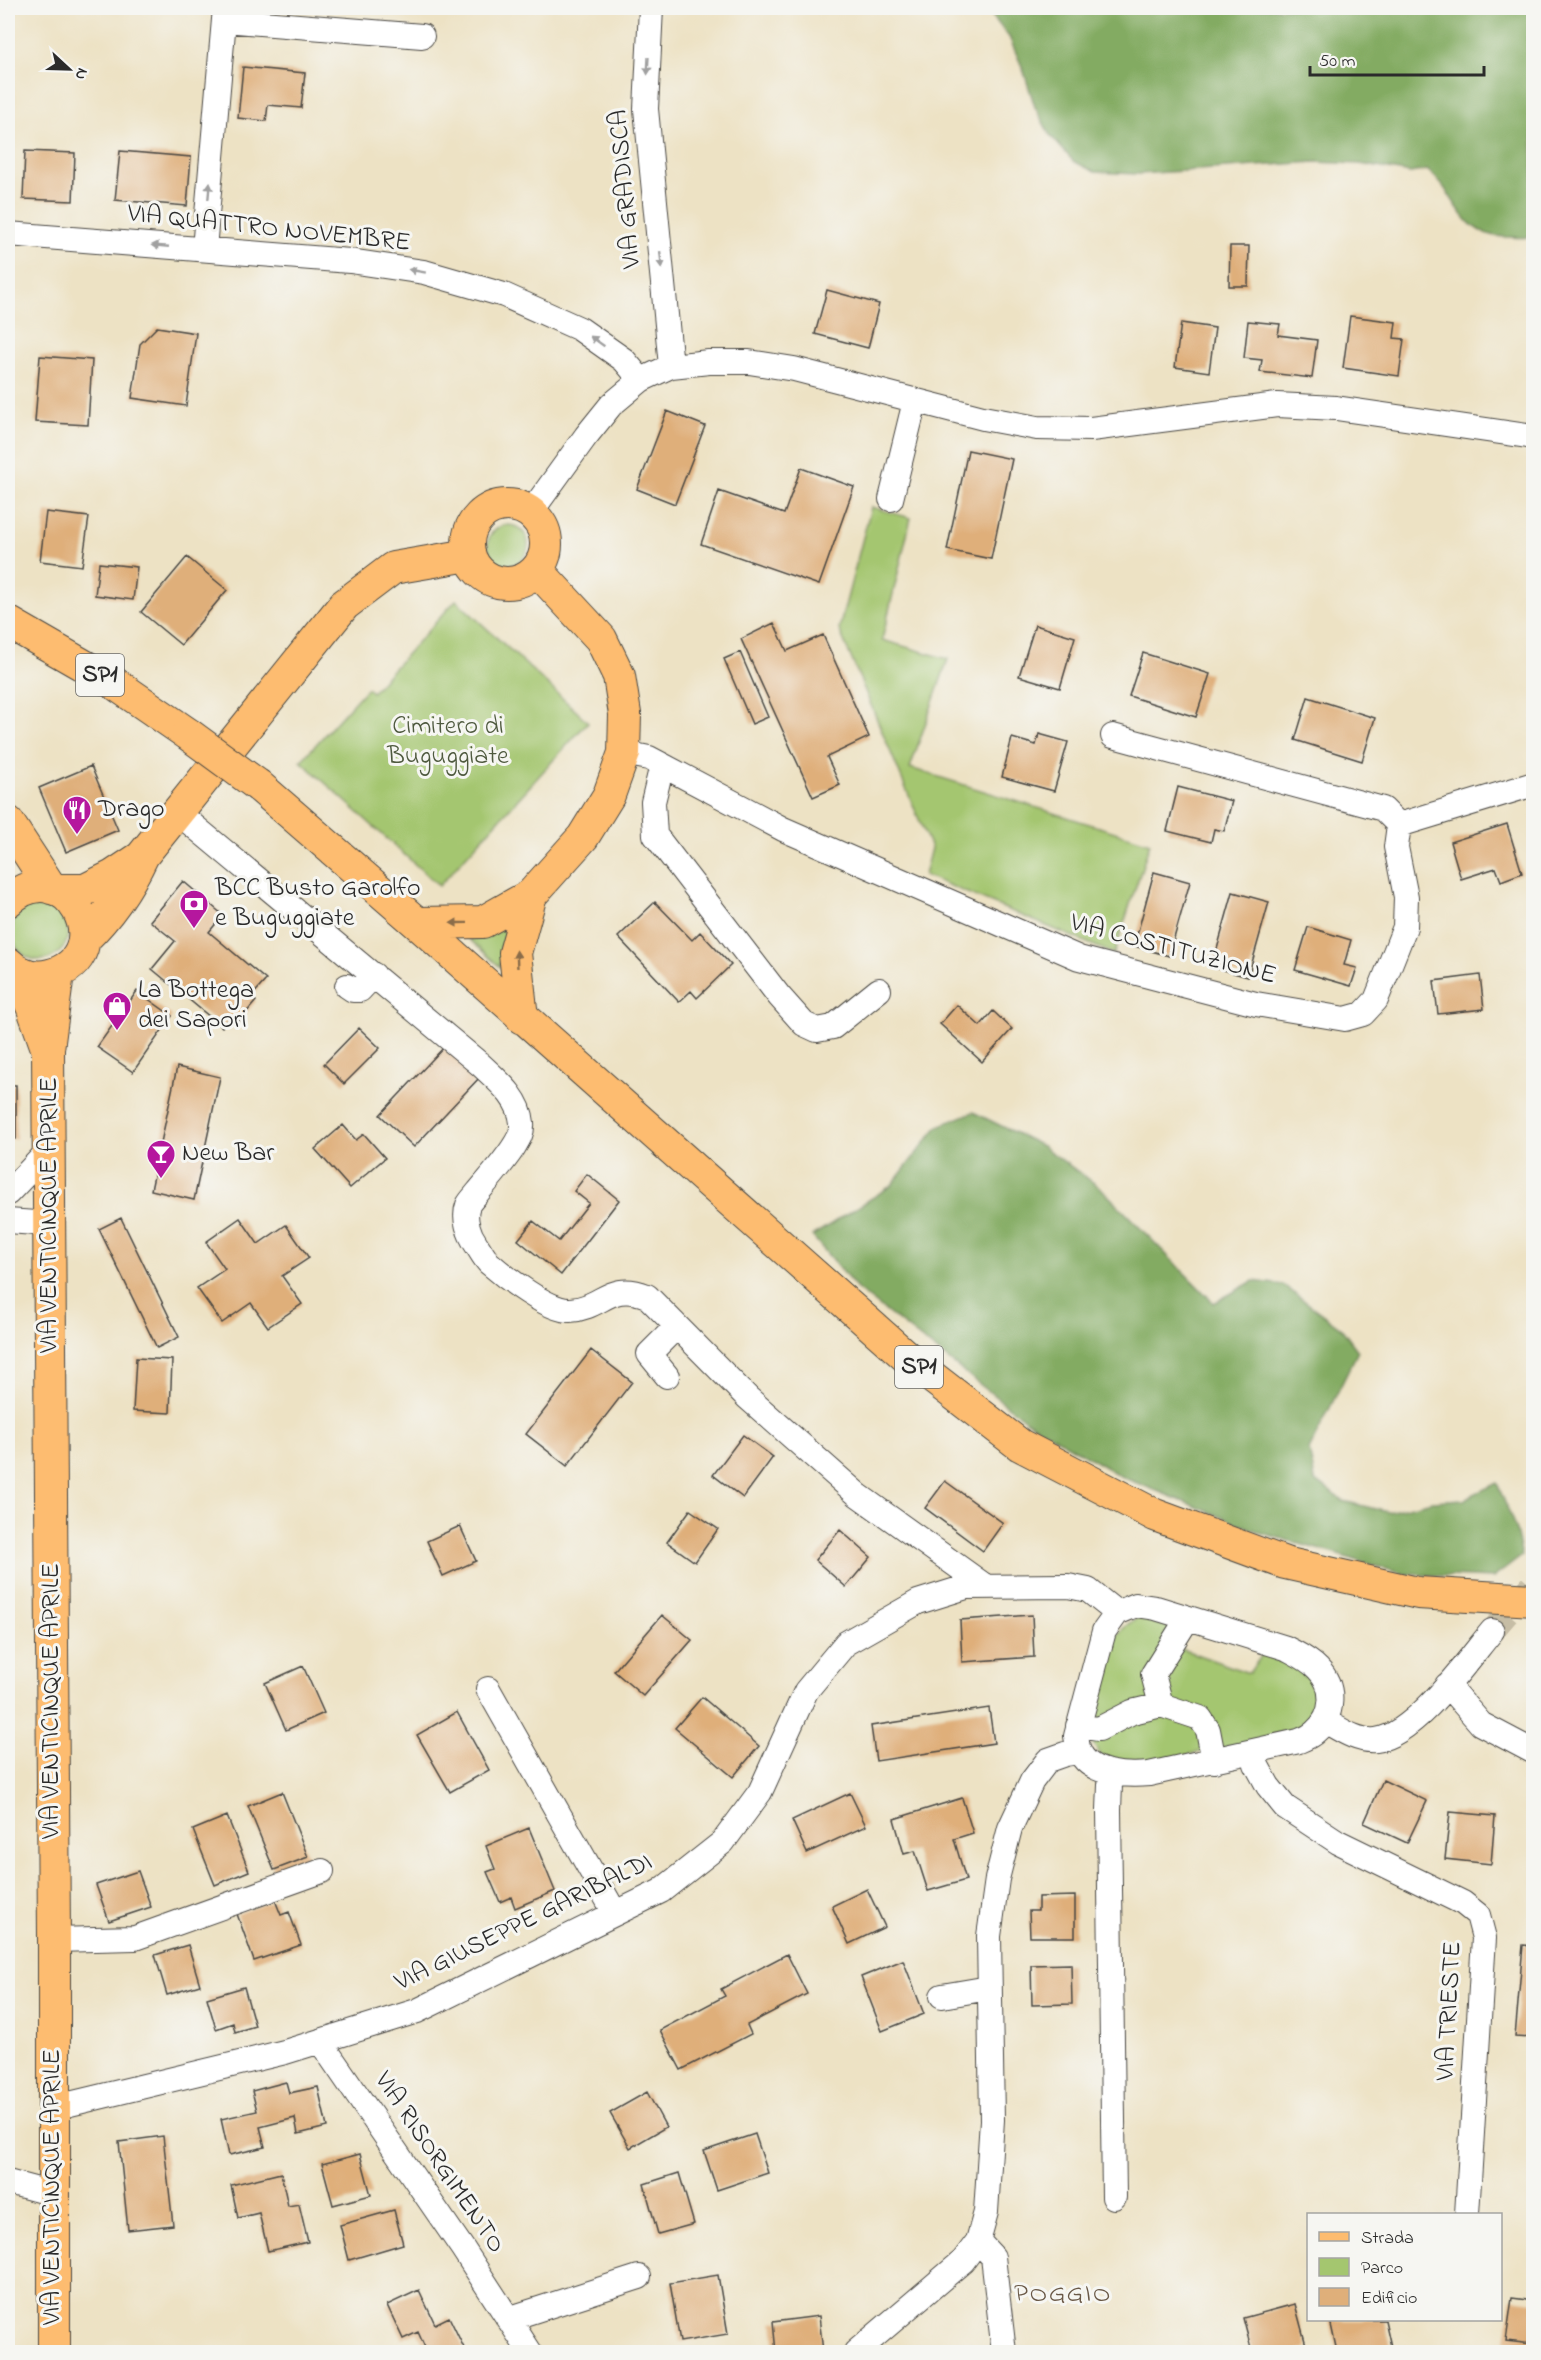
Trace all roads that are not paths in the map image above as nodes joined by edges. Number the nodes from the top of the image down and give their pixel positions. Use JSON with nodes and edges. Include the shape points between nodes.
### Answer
{"nodes":[{"id":1,"x":651,"y":8,"type":"edge"},
{"id":2,"x":225,"y":14,"type":"edge"},
{"id":3,"x":422,"y":36,"type":"dead end"},
{"id":4,"x":8,"y":234,"type":"edge"},
{"id":5,"x":204,"y":249,"type":"junction"},
{"id":6,"x":671,"y":366,"type":"junction"},
{"id":7,"x":640,"y":380,"type":"junction"},
{"id":8,"x":915,"y":401,"type":"junction"},
{"id":9,"x":1533,"y":437,"type":"edge"},
{"id":10,"x":891,"y":499,"type":"dead end"},
{"id":11,"x":531,"y":512,"type":"junction"},
{"id":12,"x":469,"y":555,"type":"junction"},
{"id":13,"x":537,"y":570,"type":"junction"},
{"id":14,"x":8,"y":622,"type":"edge"},
{"id":15,"x":1113,"y":736,"type":"dead end"},
{"id":16,"x":624,"y":753,"type":"junction"},
{"id":17,"x":662,"y":765,"type":"junction"},
{"id":18,"x":1533,"y":784,"type":"edge"},
{"id":19,"x":177,"y":812,"type":"junction"},
{"id":20,"x":8,"y":822,"type":"edge"},
{"id":21,"x":1400,"y":825,"type":"junction"},
{"id":22,"x":143,"y":855,"type":"junction"},
{"id":23,"x":54,"y":889,"type":"junction"},
{"id":24,"x":531,"y":895,"type":"junction"},
{"id":25,"x":8,"y":901,"type":"edge"},
{"id":26,"x":417,"y":923,"type":"junction"},
{"id":27,"x":84,"y":939,"type":"junction"},
{"id":28,"x":11,"y":966,"type":"edge"},
{"id":29,"x":58,"y":973,"type":"junction"},
{"id":30,"x":374,"y":975,"type":"junction"},
{"id":31,"x":347,"y":986,"type":"dead end"},
{"id":32,"x":879,"y":990,"type":"dead end"},
{"id":33,"x":522,"y":1018,"type":"junction"},
{"id":34,"x":48,"y":1049,"type":"junction"},
{"id":35,"x":49,"y":1150,"type":"junction"},
{"id":36,"x":8,"y":1193,"type":"edge"},
{"id":37,"x":8,"y":1221,"type":"edge"},
{"id":38,"x":49,"y":1224,"type":"junction"},
{"id":39,"x":676,"y":1327,"type":"junction"},
{"id":40,"x":667,"y":1376,"type":"dead end"},
{"id":41,"x":985,"y":1586,"type":"junction"},
{"id":42,"x":1533,"y":1600,"type":"edge"},
{"id":43,"x":1117,"y":1613,"type":"junction"},
{"id":44,"x":1188,"y":1618,"type":"junction"},
{"id":45,"x":1492,"y":1631,"type":"tunnel mouth"},
{"id":46,"x":1447,"y":1685,"type":"junction"},
{"id":47,"x":488,"y":1689,"type":"dead end"},
{"id":48,"x":1161,"y":1705,"type":"junction"},
{"id":49,"x":1325,"y":1721,"type":"junction"},
{"id":50,"x":1078,"y":1725,"type":"junction"},
{"id":51,"x":1079,"y":1752,"type":"junction"},
{"id":52,"x":1533,"y":1752,"type":"edge"},
{"id":53,"x":1254,"y":1753,"type":"junction"},
{"id":54,"x":1214,"y":1761,"type":"junction"},
{"id":55,"x":1114,"y":1773,"type":"junction"},
{"id":56,"x":322,"y":1871,"type":"dead end"},
{"id":57,"x":615,"y":1913,"type":"junction"},
{"id":58,"x":54,"y":1940,"type":"junction"},
{"id":59,"x":989,"y":1988,"type":"junction"},
{"id":60,"x":942,"y":1996,"type":"dead end"},
{"id":61,"x":321,"y":2041,"type":"junction"},
{"id":62,"x":53,"y":2108,"type":"junction"},
{"id":63,"x":8,"y":2182,"type":"edge"},
{"id":64,"x":53,"y":2194,"type":"junction"},
{"id":65,"x":1114,"y":2197,"type":"dead end"},
{"id":66,"x":1467,"y":2213,"type":"edge"},
{"id":67,"x":978,"y":2241,"type":"junction"},
{"id":68,"x":639,"y":2277,"type":"dead end"},
{"id":69,"x":508,"y":2319,"type":"junction"},
{"id":70,"x":54,"y":2352,"type":"edge"},
{"id":71,"x":530,"y":2352,"type":"edge"},
{"id":72,"x":856,"y":2352,"type":"edge"},
{"id":73,"x":1004,"y":2352,"type":"edge"}],
"edges":[{"from":1,"to":6,"type":"street","name":"VIA GRADISCA","one_way":true,"via":[[646,109]]},
{"from":2,"to":3,"type":"street"},
{"from":5,"to":2,"type":"street","one_way":true},
{"from":5,"to":4,"type":"street","name":"VIA QUATTRO NOVEMBRE","one_way":true},
{"from":7,"to":5,"type":"street","name":"VIA QUATTRO NOVEMBRE","one_way":true,"via":[[624,360],[579,329],[504,295],[424,272],[350,261]]},
{"from":6,"to":7,"type":"street"},
{"from":6,"to":8,"type":"street","via":[[749,362],[794,369]]},
{"from":7,"to":11,"type":"street","via":[[605,412]]},
{"from":8,"to":9,"type":"street","via":[[1037,428],[1090,429],[1277,405],[1336,408]]},
{"from":8,"to":10,"type":"street"},
{"from":11,"to":12,"type":"main road","via":[[508,505],[484,512],[469,531]]},
{"from":11,"to":13,"type":"main road","via":[[542,527],[546,546]]},
{"from":12,"to":13,"type":"main road","via":[[474,567],[493,581],[505,584],[528,578]]},
{"from":12,"to":19,"type":"main road","via":[[393,568],[344,605]]},
{"from":13,"to":16,"type":"main road","via":[[601,639],[619,676],[625,714]]},
{"from":14,"to":26,"type":"main road","number":"SP1","bridge":true,"via":[[114,683],[259,786]]},
{"from":15,"to":21,"type":"street","via":[[1383,809]]},
{"from":16,"to":17,"type":"street","name":"VIA COSTITUZIONE"},
{"from":16,"to":24,"type":"main road","via":[[609,795],[583,837]]},
{"from":17,"to":21,"type":"street","name":"VIA COSTITUZIONE","via":[[783,829],[1079,958],[1256,1004],[1345,1019],[1363,1014],[1376,1000],[1405,927],[1406,897],[1396,847]]},
{"from":17,"to":32,"type":"street","via":[[653,802],[655,835],[804,1024],[817,1030],[833,1027]]},
{"from":18,"to":21,"type":"street"},
{"from":19,"to":22,"type":"main road"},
{"from":19,"to":30,"type":"street","via":[[226,862],[307,930]]},
{"from":20,"to":23,"type":"main road"},
{"from":22,"to":23,"type":"main road","via":[[85,890]]},
{"from":22,"to":27,"type":"main road","via":[[103,921]]},
{"from":23,"to":25,"type":"main road","via":[[26,889]]},
{"from":23,"to":27,"type":"main road","via":[[70,898],[80,910]]},
{"from":24,"to":26,"type":"main road","one_way":true,"via":[[483,922]]},
{"from":33,"to":24,"type":"main road","one_way":true,"via":[[515,953]]},
{"from":26,"to":33,"type":"main road","number":"SP1"},
{"from":27,"to":29,"type":"main road","via":[[75,959]]},
{"from":28,"to":29,"type":"main road","via":[[28,975]]},
{"from":28,"to":34,"type":"main road","name":"VIA VENTICINQUE APRILE"},
{"from":29,"to":34,"type":"main road","name":"VIA VENTICINQUE APRILE"},
{"from":30,"to":31,"type":"street","via":[[360,990]]},
{"from":30,"to":39,"type":"street","via":[[481,1065],[508,1090],[518,1108],[520,1136],[468,1205],[470,1237],[488,1262],[536,1298],[570,1310],[622,1290],[636,1291],[647,1296]]},
{"from":33,"to":42,"type":"main road","number":"SP1","via":[[910,1360],[1020,1445],[1155,1515],[1285,1563],[1418,1593]]},
{"from":34,"to":35,"type":"main road","name":"VIA VENTICINQUE APRILE"},
{"from":35,"to":36,"type":"street"},
{"from":35,"to":38,"type":"main road","name":"VIA VENTICINQUE APRILE"},
{"from":37,"to":38,"type":"street"},
{"from":38,"to":58,"type":"main road","name":"VIA VENTICINQUE APRILE"},
{"from":39,"to":40,"type":"street","via":[[649,1354]]},
{"from":39,"to":41,"type":"street","via":[[748,1398],[858,1495]]},
{"from":41,"to":43,"type":"street","name":"VIA GIUSEPPE GARIBALDI","via":[[1068,1586],[1088,1590]]},
{"from":41,"to":57,"type":"street","name":"VIA GIUSEPPE GARIBALDI","via":[[966,1587],[918,1602],[846,1643],[806,1691],[760,1792],[723,1842],[661,1891]]},
{"from":43,"to":44,"type":"street","via":[[1136,1605]]},
{"from":43,"to":50,"type":"street","via":[[1104,1631]]},
{"from":44,"to":48,"type":"street","via":[[1153,1674]]},
{"from":44,"to":49,"type":"street","via":[[1286,1648],[1318,1668],[1328,1682],[1332,1702]]},
{"from":45,"to":46,"type":"street"},
{"from":46,"to":49,"type":"street","via":[[1415,1720],[1396,1734],[1375,1740],[1354,1737]]},
{"from":46,"to":52,"type":"street","via":[[1481,1725]]},
{"from":47,"to":57,"type":"street"},
{"from":48,"to":50,"type":"street","via":[[1132,1712],[1099,1729]]},
{"from":48,"to":54,"type":"street","via":[[1200,1718],[1209,1730]]},
{"from":49,"to":53,"type":"street","via":[[1314,1734],[1299,1741]]},
{"from":50,"to":51,"type":"street"},
{"from":51,"to":55,"type":"street","via":[[1089,1763]]},
{"from":51,"to":59,"type":"street","via":[[1048,1760],[1032,1781],[1010,1828],[988,1936]]},
{"from":53,"to":54,"type":"street"},
{"from":53,"to":66,"type":"street","name":"VIA TRIESTE","via":[[1268,1786],[1285,1807],[1338,1842],[1463,1903],[1478,1915],[1484,1938]]},
{"from":54,"to":55,"type":"street","via":[[1149,1774]]},
{"from":55,"to":65,"type":"street","via":[[1109,1810]]},
{"from":56,"to":58,"type":"street","via":[[135,1938]]},
{"from":57,"to":61,"type":"street","name":"VIA GIUSEPPE GARIBALDI","via":[[417,2011]]},
{"from":58,"to":62,"type":"main road","name":"VIA VENTICINQUE APRILE"},
{"from":59,"to":60,"type":"street"},
{"from":59,"to":67,"type":"street","via":[[992,2120],[986,2212]]},
{"from":61,"to":62,"type":"street","name":"VIA GIUSEPPE GARIBALDI"},
{"from":61,"to":69,"type":"street","name":"VIA RISORGIMENTO"},
{"from":62,"to":64,"type":"main road","name":"VIA VENTICINQUE APRILE"},
{"from":63,"to":64,"type":"street"},
{"from":64,"to":70,"type":"main road","name":"VIA VENTICINQUE APRILE"},
{"from":67,"to":72,"type":"street","via":[[963,2261]]},
{"from":67,"to":73,"type":"street","via":[[993,2258]]},
{"from":68,"to":69,"type":"street"},
{"from":69,"to":71,"type":"street","name":"VIA RISORGIMENTO"}]}
